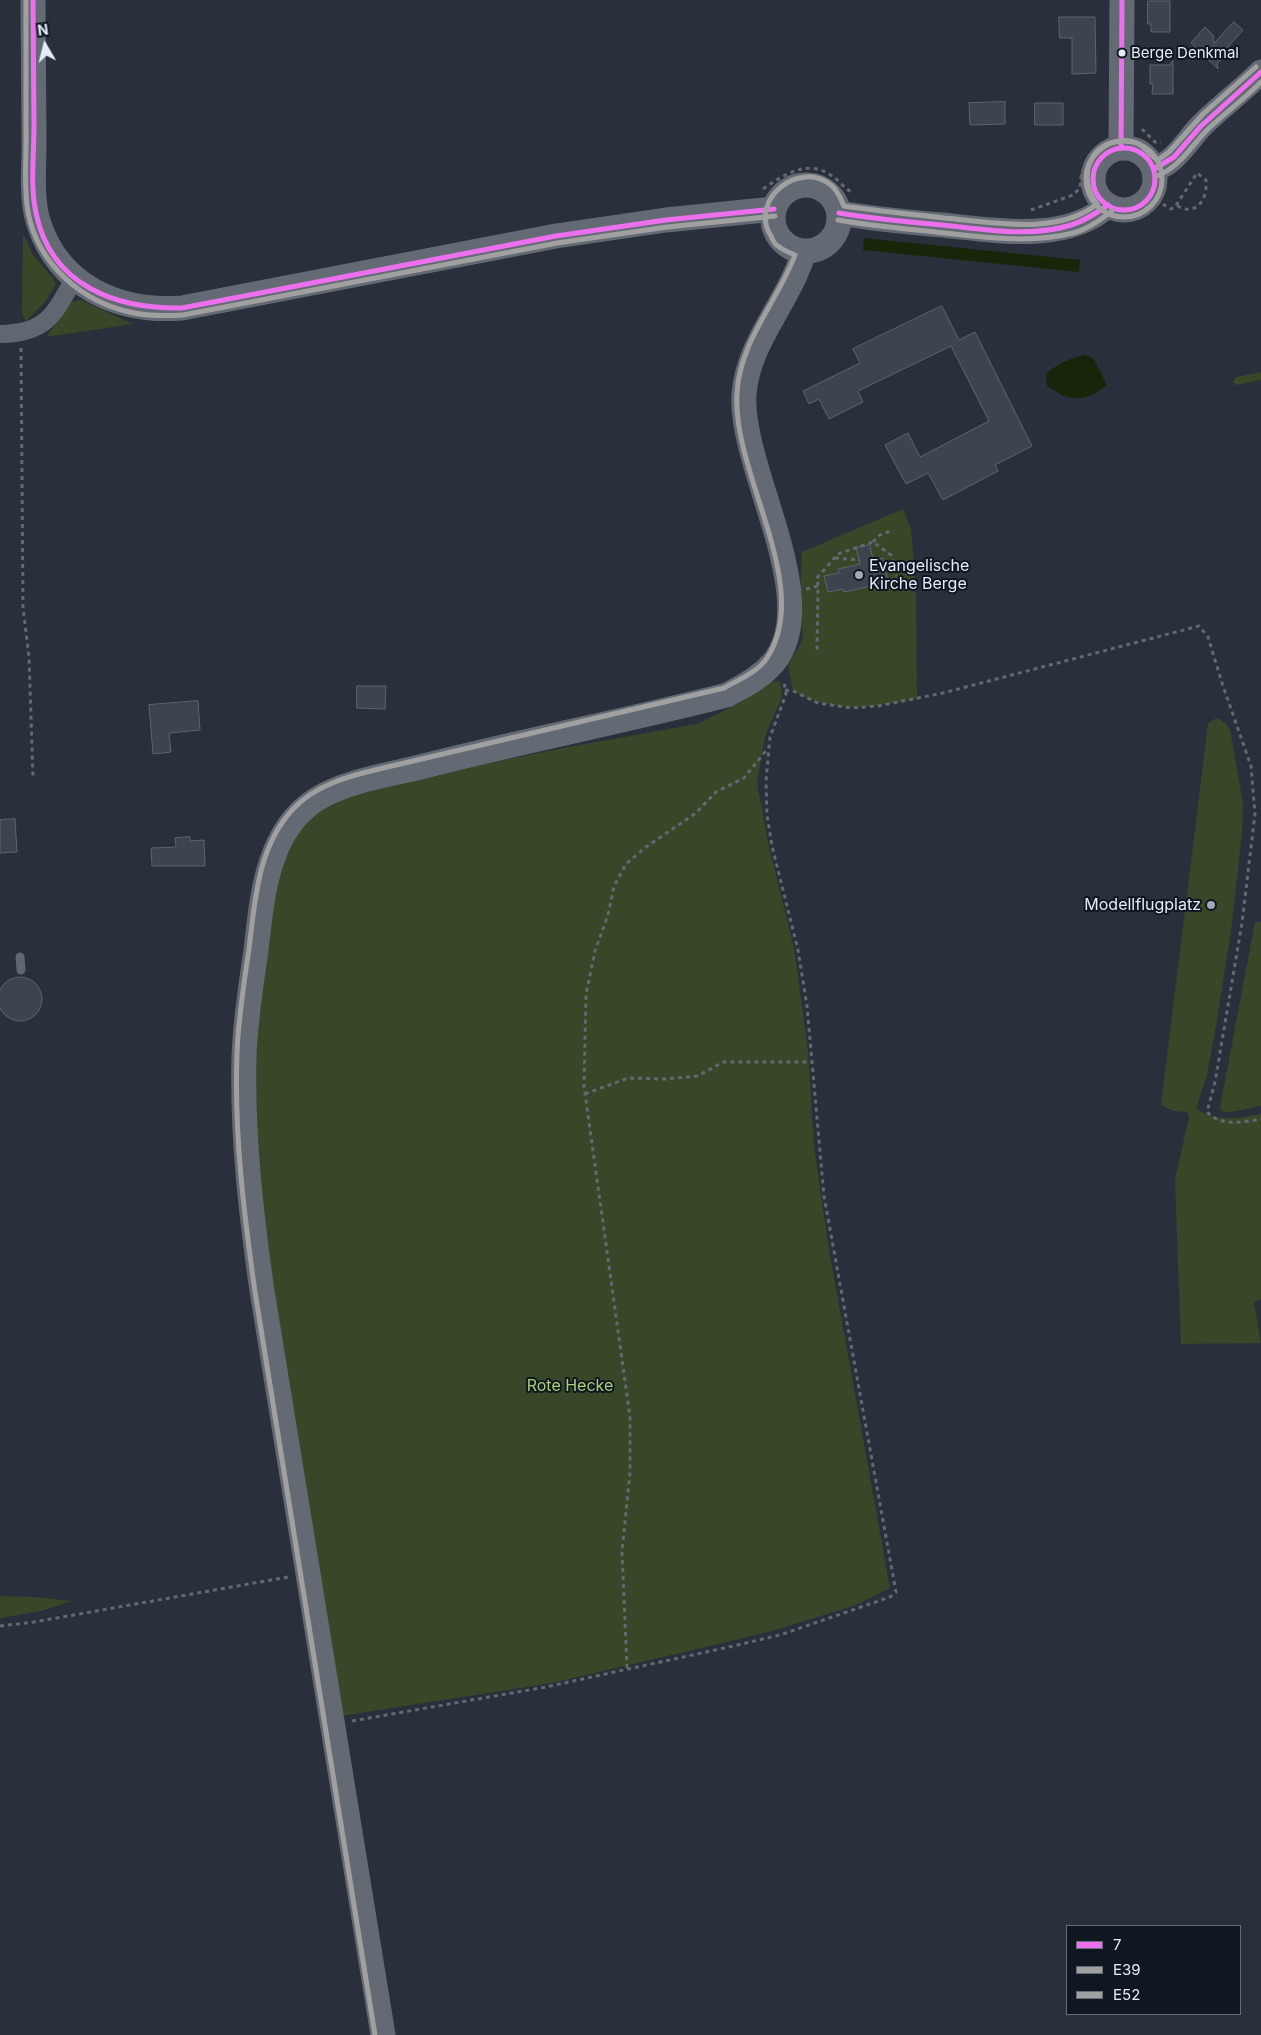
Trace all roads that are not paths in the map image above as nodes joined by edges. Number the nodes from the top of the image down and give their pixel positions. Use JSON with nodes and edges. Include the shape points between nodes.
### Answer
{"nodes":[{"id":1,"x":33,"y":0,"type":"edge"},
{"id":2,"x":1122,"y":0,"type":"edge"},
{"id":3,"x":1261,"y":72,"type":"edge"},
{"id":4,"x":1115,"y":139,"type":"junction"},
{"id":5,"x":1154,"y":169,"type":"junction"},
{"id":6,"x":1108,"y":205,"type":"junction"},
{"id":7,"x":774,"y":209,"type":"junction"},
{"id":8,"x":839,"y":213,"type":"junction"},
{"id":9,"x":804,"y":251,"type":"junction"},
{"id":10,"x":75,"y":277,"type":"junction"},
{"id":11,"x":0,"y":334,"type":"edge"},
{"id":12,"x":20,"y":957,"type":"dead end"},
{"id":13,"x":21,"y":970,"type":"dead end"},
{"id":14,"x":383,"y":2035,"type":"edge"}],
"edges":[{"from":1,"to":10,"type":"street","via":[[37,218],[48,244]]},
{"from":2,"to":4,"type":"street"},
{"from":3,"to":5,"type":"street","via":[[1168,162]]},
{"from":4,"to":5,"type":"street","via":[[1141,153]]},
{"from":4,"to":6,"type":"street","via":[[1097,163],[1093,181],[1095,190]]},
{"from":5,"to":6,"type":"street","via":[[1155,178],[1143,203],[1126,210]]},
{"from":6,"to":8,"type":"street","via":[[1092,217],[1072,224],[1015,232]]},
{"from":7,"to":8,"type":"street","via":[[783,193],[808,184],[832,196]]},
{"from":7,"to":9,"type":"street","via":[[772,220],[782,241]]},
{"from":7,"to":10,"type":"street","via":[[556,236],[182,308],[159,310],[114,301]]},
{"from":8,"to":9,"type":"street","via":[[836,233],[830,241],[822,247]]},
{"from":9,"to":14,"type":"street","via":[[795,279],[750,363],[744,396],[747,433],[779,544],[788,592],[787,634],[774,661],[761,675],[727,695],[336,789],[316,799],[291,823],[266,875],[245,1047],[244,1118],[251,1215]]},
{"from":10,"to":11,"type":"street","via":[[48,320],[22,332]]},
{"from":12,"to":13,"type":"lane"}]}
